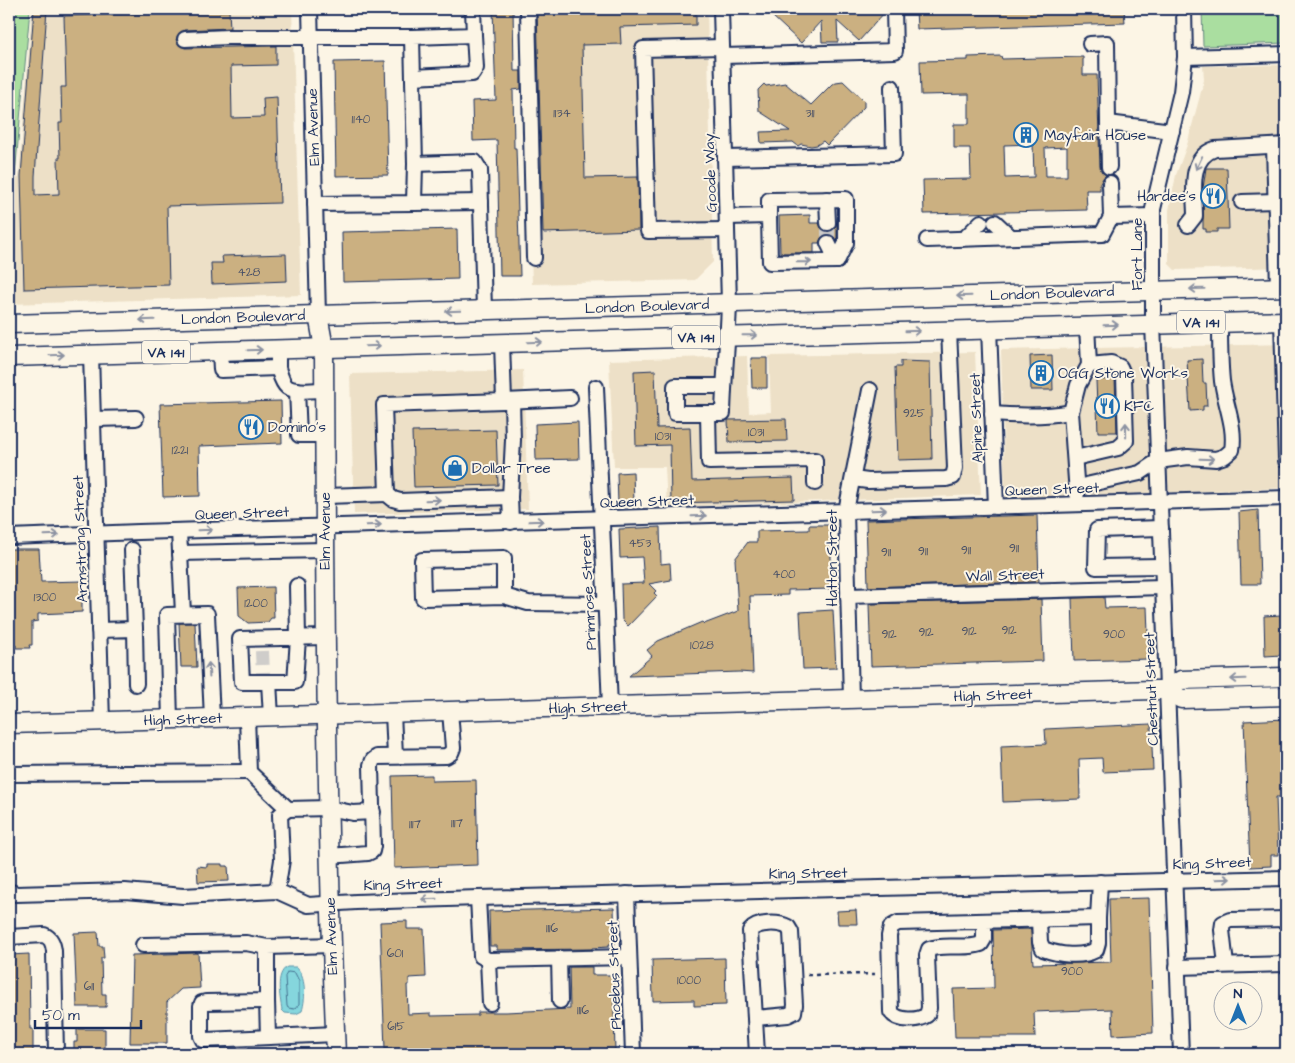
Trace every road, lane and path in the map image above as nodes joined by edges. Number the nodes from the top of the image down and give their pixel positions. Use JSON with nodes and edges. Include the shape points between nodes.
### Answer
{"nodes":[{"id":1,"x":310,"y":9,"type":"edge"},
{"id":2,"x":473,"y":9,"type":"edge"},
{"id":3,"x":528,"y":9,"type":"edge"},
{"id":4,"x":721,"y":9,"type":"edge"},
{"id":5,"x":894,"y":9,"type":"edge"},
{"id":6,"x":1184,"y":9,"type":"edge"},
{"id":7,"x":474,"y":35,"type":"junction"},
{"id":8,"x":412,"y":37,"type":"junction"},
{"id":9,"x":311,"y":38,"type":"junction"},
{"id":10,"x":185,"y":39,"type":"dead end"},
{"id":11,"x":1090,"y":44,"type":"dead end"},
{"id":12,"x":722,"y":52,"type":"junction"},
{"id":13,"x":1286,"y":54,"type":"edge"},
{"id":14,"x":1185,"y":57,"type":"junction"},
{"id":15,"x":413,"y":77,"type":"junction"},
{"id":16,"x":892,"y":87,"type":"dead end"},
{"id":17,"x":1108,"y":123,"type":"junction"},
{"id":18,"x":1172,"y":131,"type":"junction"},
{"id":19,"x":1280,"y":146,"type":"edge"},
{"id":20,"x":725,"y":158,"type":"junction"},
{"id":21,"x":415,"y":164,"type":"junction"},
{"id":22,"x":1109,"y":166,"type":"dead end"},
{"id":23,"x":1110,"y":183,"type":"dead end"},
{"id":24,"x":827,"y":199,"type":"junction"},
{"id":25,"x":1276,"y":201,"type":"junction"},
{"id":26,"x":481,"y":202,"type":"junction"},
{"id":27,"x":1242,"y":202,"type":"dead end"},
{"id":28,"x":414,"y":203,"type":"junction"},
{"id":29,"x":315,"y":204,"type":"junction"},
{"id":30,"x":769,"y":216,"type":"junction"},
{"id":31,"x":1111,"y":216,"type":"junction"},
{"id":32,"x":1153,"y":216,"type":"junction"},
{"id":33,"x":727,"y":223,"type":"junction"},
{"id":34,"x":828,"y":223,"type":"tunnel mouth"},
{"id":35,"x":1188,"y":225,"type":"dead end"},
{"id":36,"x":1011,"y":237,"type":"junction"},
{"id":37,"x":965,"y":238,"type":"junction"},
{"id":38,"x":927,"y":240,"type":"dead end"},
{"id":39,"x":828,"y":243,"type":"tunnel mouth"},
{"id":40,"x":1282,"y":244,"type":"edge"},
{"id":41,"x":534,"y":258,"type":"dead end"},
{"id":42,"x":837,"y":261,"type":"junction"},
{"id":43,"x":1282,"y":287,"type":"edge"},
{"id":44,"x":1153,"y":290,"type":"junction"},
{"id":45,"x":730,"y":303,"type":"junction"},
{"id":46,"x":484,"y":310,"type":"junction"},
{"id":47,"x":318,"y":315,"type":"junction"},
{"id":48,"x":1284,"y":321,"type":"edge"},
{"id":49,"x":1220,"y":322,"type":"junction"},
{"id":50,"x":1153,"y":323,"type":"junction"},
{"id":51,"x":9,"y":324,"type":"edge"},
{"id":52,"x":1087,"y":325,"type":"junction"},
{"id":53,"x":989,"y":328,"type":"junction"},
{"id":54,"x":949,"y":330,"type":"junction"},
{"id":55,"x":728,"y":336,"type":"junction"},
{"id":56,"x":502,"y":343,"type":"junction"},
{"id":57,"x":324,"y":348,"type":"junction"},
{"id":58,"x":278,"y":349,"type":"junction"},
{"id":59,"x":220,"y":351,"type":"junction"},
{"id":60,"x":91,"y":354,"type":"junction"},
{"id":61,"x":9,"y":357,"type":"edge"},
{"id":62,"x":1284,"y":364,"type":"edge"},
{"id":63,"x":1089,"y":365,"type":"junction"},
{"id":64,"x":278,"y":368,"type":"junction"},
{"id":65,"x":724,"y":386,"type":"junction"},
{"id":66,"x":596,"y":387,"type":"dead end"},
{"id":67,"x":297,"y":390,"type":"junction"},
{"id":68,"x":324,"y":390,"type":"junction"},
{"id":69,"x":870,"y":390,"type":"dead end"},
{"id":70,"x":570,"y":398,"type":"dead end"},
{"id":71,"x":508,"y":401,"type":"junction"},
{"id":72,"x":1072,"y":412,"type":"junction"},
{"id":73,"x":708,"y":413,"type":"junction"},
{"id":74,"x":992,"y":414,"type":"junction"},
{"id":75,"x":136,"y":418,"type":"dead end"},
{"id":76,"x":93,"y":419,"type":"junction"},
{"id":77,"x":325,"y":435,"type":"junction"},
{"id":78,"x":1075,"y":458,"type":"junction"},
{"id":79,"x":1158,"y":461,"type":"junction"},
{"id":80,"x":1286,"y":461,"type":"edge"},
{"id":81,"x":853,"y":478,"type":"junction"},
{"id":82,"x":815,"y":483,"type":"dead end"},
{"id":83,"x":1077,"y":486,"type":"junction"},
{"id":84,"x":387,"y":494,"type":"junction"},
{"id":85,"x":325,"y":496,"type":"junction"},
{"id":86,"x":510,"y":497,"type":"junction"},
{"id":87,"x":1286,"y":498,"type":"edge"},
{"id":88,"x":1160,"y":502,"type":"junction"},
{"id":89,"x":1078,"y":504,"type":"junction"},
{"id":90,"x":996,"y":507,"type":"junction"},
{"id":91,"x":846,"y":511,"type":"junction"},
{"id":92,"x":601,"y":519,"type":"junction"},
{"id":93,"x":511,"y":522,"type":"junction"},
{"id":94,"x":325,"y":527,"type":"junction"},
{"id":95,"x":1161,"y":528,"type":"junction"},
{"id":96,"x":179,"y":531,"type":"junction"},
{"id":97,"x":95,"y":534,"type":"junction"},
{"id":98,"x":9,"y":537,"type":"edge"},
{"id":99,"x":132,"y":550,"type":"dead end"},
{"id":100,"x":325,"y":550,"type":"junction"},
{"id":101,"x":180,"y":554,"type":"junction"},
{"id":102,"x":1162,"y":566,"type":"junction"},
{"id":103,"x":297,"y":586,"type":"dead end"},
{"id":104,"x":1163,"y":587,"type":"junction"},
{"id":105,"x":504,"y":596,"type":"junction"},
{"id":106,"x":848,"y":596,"type":"junction"},
{"id":107,"x":605,"y":604,"type":"junction"},
{"id":108,"x":183,"y":614,"type":"junction"},
{"id":109,"x":135,"y":629,"type":"junction"},
{"id":110,"x":99,"y":630,"type":"junction"},
{"id":111,"x":326,"y":637,"type":"junction"},
{"id":112,"x":298,"y":638,"type":"junction"},
{"id":113,"x":1286,"y":677,"type":"edge"},
{"id":114,"x":265,"y":680,"type":"junction"},
{"id":115,"x":136,"y":684,"type":"dead end"},
{"id":116,"x":1167,"y":690,"type":"junction"},
{"id":117,"x":1286,"y":696,"type":"edge"},
{"id":118,"x":851,"y":699,"type":"junction"},
{"id":119,"x":610,"y":706,"type":"junction"},
{"id":120,"x":450,"y":711,"type":"junction"},
{"id":121,"x":393,"y":713,"type":"junction"},
{"id":122,"x":326,"y":715,"type":"junction"},
{"id":123,"x":271,"y":717,"type":"junction"},
{"id":124,"x":212,"y":718,"type":"junction"},
{"id":125,"x":247,"y":718,"type":"junction"},
{"id":126,"x":170,"y":720,"type":"junction"},
{"id":127,"x":102,"y":722,"type":"junction"},
{"id":128,"x":9,"y":724,"type":"edge"},
{"id":129,"x":395,"y":756,"type":"junction"},
{"id":130,"x":249,"y":772,"type":"junction"},
{"id":131,"x":9,"y":774,"type":"edge"},
{"id":132,"x":328,"y":808,"type":"junction"},
{"id":133,"x":288,"y":809,"type":"junction"},
{"id":134,"x":372,"y":812,"type":"junction"},
{"id":135,"x":329,"y":856,"type":"junction"},
{"id":136,"x":1286,"y":878,"type":"edge"},
{"id":137,"x":1174,"y":881,"type":"junction"},
{"id":138,"x":1100,"y":882,"type":"junction"},
{"id":139,"x":9,"y":891,"type":"edge"},
{"id":140,"x":277,"y":891,"type":"junction"},
{"id":141,"x":627,"y":894,"type":"junction"},
{"id":142,"x":478,"y":898,"type":"junction"},
{"id":143,"x":330,"y":905,"type":"junction"},
{"id":144,"x":1098,"y":918,"type":"junction"},
{"id":145,"x":1286,"y":919,"type":"edge"},
{"id":146,"x":1039,"y":920,"type":"junction"},
{"id":147,"x":984,"y":921,"type":"junction"},
{"id":148,"x":9,"y":937,"type":"edge"},
{"id":149,"x":143,"y":945,"type":"dead end"},
{"id":150,"x":332,"y":945,"type":"junction"},
{"id":151,"x":267,"y":946,"type":"junction"},
{"id":152,"x":629,"y":957,"type":"junction"},
{"id":153,"x":559,"y":958,"type":"junction"},
{"id":154,"x":488,"y":960,"type":"junction"},
{"id":155,"x":1286,"y":964,"type":"edge"},
{"id":156,"x":1226,"y":965,"type":"junction"},
{"id":157,"x":1177,"y":967,"type":"junction"},
{"id":158,"x":890,"y":973,"type":"junction"},
{"id":159,"x":794,"y":976,"type":"junction"},
{"id":160,"x":560,"y":1001,"type":"dead end"},
{"id":161,"x":267,"y":1002,"type":"junction"},
{"id":162,"x":490,"y":1003,"type":"dead end"},
{"id":163,"x":755,"y":1018,"type":"junction"},
{"id":164,"x":335,"y":1034,"type":"junction"},
{"id":165,"x":268,"y":1037,"type":"junction"},
{"id":166,"x":56,"y":1054,"type":"edge"},
{"id":167,"x":336,"y":1054,"type":"edge"},
{"id":168,"x":633,"y":1054,"type":"edge"},
{"id":169,"x":757,"y":1054,"type":"edge"},
{"id":170,"x":1181,"y":1054,"type":"edge"}],
"edges":[{"from":1,"to":9,"type":"street","name":"Elm Avenue"},
{"from":2,"to":7,"type":"street"},
{"from":3,"to":41,"type":"street"},
{"from":4,"to":12,"type":"street","name":"Goode Way"},
{"from":5,"to":12,"type":"street","via":[[895,51]]},
{"from":6,"to":14,"type":"street","name":"Fort Lane"},
{"from":7,"to":8,"type":"street"},
{"from":7,"to":15,"type":"street","via":[[476,68],[472,74]]},
{"from":8,"to":9,"type":"street"},
{"from":8,"to":15,"type":"street"},
{"from":9,"to":10,"type":"street"},
{"from":9,"to":29,"type":"street","name":"Elm Avenue"},
{"from":11,"to":17,"type":"street","via":[[1107,43]]},
{"from":12,"to":20,"type":"street","name":"Goode Way"},
{"from":12,"to":33,"type":"street","via":[[643,49],[648,231]]},
{"from":13,"to":14,"type":"street"},
{"from":14,"to":18,"type":"street","name":"Fort Lane"},
{"from":15,"to":21,"type":"street"},
{"from":16,"to":20,"type":"street","via":[[894,154]]},
{"from":17,"to":18,"type":"street"},
{"from":17,"to":22,"type":"street"},
{"from":18,"to":32,"type":"street","name":"Fort Lane"},
{"from":19,"to":25,"type":"street"},
{"from":19,"to":35,"type":"street","one_way":true,"via":[[1215,149],[1201,156],[1195,172],[1195,216]]},
{"from":20,"to":33,"type":"street","name":"Goode Way"},
{"from":21,"to":26,"type":"street","via":[[475,162],[480,170]]},
{"from":21,"to":28,"type":"street"},
{"from":23,"to":31,"type":"street"},
{"from":24,"to":30,"type":"street","via":[[769,200]]},
{"from":24,"to":34,"type":"street"},
{"from":24,"to":42,"type":"street","via":[[846,199],[846,243]]},
{"from":25,"to":27,"type":"street"},
{"from":25,"to":40,"type":"street"},
{"from":26,"to":28,"type":"street"},
{"from":26,"to":46,"type":"street"},
{"from":28,"to":29,"type":"street"},
{"from":29,"to":47,"type":"street","name":"Elm Avenue"},
{"from":30,"to":33,"type":"street"},
{"from":30,"to":42,"type":"street","one_way":true,"via":[[770,262]]},
{"from":31,"to":32,"type":"street"},
{"from":31,"to":36,"type":"street","via":[[1102,234]]},
{"from":32,"to":44,"type":"street","name":"Fort Lane"},
{"from":33,"to":45,"type":"street","name":"Goode Way"},
{"from":36,"to":37,"type":"street"},
{"from":36,"to":37,"type":"street","via":[[988,222]]},
{"from":37,"to":38,"type":"street"},
{"from":39,"to":42,"type":"street"},
{"from":40,"to":43,"type":"street"},
{"from":43,"to":44,"type":"main road","name":"London Boulevard","number":"VA 141","one_way":true},
{"from":44,"to":45,"type":"main road","name":"London Boulevard","number":"VA 141","one_way":true},
{"from":44,"to":50,"type":"street","name":"Fort Lane"},
{"from":45,"to":46,"type":"main road","name":"London Boulevard","number":"VA 141"},
{"from":45,"to":55,"type":"street","name":"Goode Way"},
{"from":46,"to":47,"type":"main road","name":"London Boulevard","number":"VA 141","one_way":true},
{"from":47,"to":51,"type":"main road","name":"London Boulevard","number":"VA 141","one_way":true},
{"from":47,"to":57,"type":"main road","name":"Elm Avenue"},
{"from":48,"to":49,"type":"main road","number":"VA 141"},
{"from":48,"to":62,"type":"street"},
{"from":49,"to":50,"type":"main road","number":"VA 141"},
{"from":79,"to":49,"type":"street","one_way":true,"via":[[1188,457],[1216,459],[1232,450],[1234,437],[1221,366]]},
{"from":52,"to":50,"type":"main road","number":"VA 141","one_way":true},
{"from":50,"to":79,"type":"street","name":"Chestnut Street"},
{"from":52,"to":53,"type":"main road","number":"VA 141"},
{"from":52,"to":63,"type":"street"},
{"from":53,"to":54,"type":"main road","number":"VA 141"},
{"from":53,"to":74,"type":"street","name":"Alpine Street"},
{"from":55,"to":54,"type":"main road","number":"VA 141","one_way":true},
{"from":54,"to":81,"type":"street","via":[[953,477],[868,481]]},
{"from":56,"to":55,"type":"main road","number":"VA 141","one_way":true},
{"from":55,"to":65,"type":"street","name":"Goode Way"},
{"from":57,"to":56,"type":"main road","number":"VA 141","one_way":true},
{"from":56,"to":71,"type":"street"},
{"from":57,"to":58,"type":"main road","number":"VA 141"},
{"from":57,"to":68,"type":"main road","name":"Elm Avenue"},
{"from":59,"to":58,"type":"main road","number":"VA 141","one_way":true},
{"from":58,"to":64,"type":"street"},
{"from":59,"to":60,"type":"main road","number":"VA 141"},
{"from":59,"to":64,"type":"street","via":[[221,370]]},
{"from":61,"to":60,"type":"main road","number":"VA 141","one_way":true},
{"from":60,"to":76,"type":"street","name":"Armstrong Street"},
{"from":62,"to":80,"type":"street"},
{"from":63,"to":72,"type":"street","via":[[1078,385]]},
{"from":78,"to":63,"type":"street","one_way":true,"via":[[1118,448],[1126,441],[1124,376],[1120,367],[1111,363]]},
{"from":64,"to":67,"type":"street","via":[[283,383]]},
{"from":65,"to":73,"type":"street","name":"Goode Way","via":[[723,413]]},
{"from":65,"to":73,"type":"street","via":[[675,386],[676,414]]},
{"from":66,"to":92,"type":"street","name":"Primrose Street"},
{"from":67,"to":68,"type":"street"},
{"from":67,"to":77,"type":"street","via":[[299,435]]},
{"from":68,"to":77,"type":"main road","name":"Elm Avenue"},
{"from":69,"to":81,"type":"street","name":"Hatton Street"},
{"from":70,"to":71,"type":"street"},
{"from":71,"to":84,"type":"street","via":[[384,405]]},
{"from":71,"to":86,"type":"street","via":[[513,440]]},
{"from":72,"to":74,"type":"street","via":[[1060,415]]},
{"from":72,"to":78,"type":"street"},
{"from":73,"to":82,"type":"street","via":[[709,462],[815,460]]},
{"from":74,"to":90,"type":"street","name":"Alpine Street"},
{"from":75,"to":76,"type":"street"},
{"from":76,"to":97,"type":"street","name":"Armstrong Street"},
{"from":77,"to":85,"type":"main road","name":"Elm Avenue"},
{"from":78,"to":83,"type":"street"},
{"from":79,"to":83,"type":"street","via":[[1140,473]]},
{"from":79,"to":88,"type":"street","name":"Chestnut Street"},
{"from":81,"to":91,"type":"street","name":"Hatton Street"},
{"from":83,"to":89,"type":"street"},
{"from":84,"to":85,"type":"street"},
{"from":84,"to":86,"type":"street","one_way":true,"via":[[400,501]]},
{"from":85,"to":94,"type":"main road","name":"Elm Avenue"},
{"from":86,"to":93,"type":"street"},
{"from":87,"to":88,"type":"street","name":"Queen Street"},
{"from":88,"to":89,"type":"street","name":"Queen Street"},
{"from":88,"to":95,"type":"street","name":"Chestnut Street"},
{"from":89,"to":90,"type":"street","name":"Queen Street"},
{"from":91,"to":90,"type":"street","name":"Queen Street","one_way":true},
{"from":92,"to":91,"type":"street","name":"Queen Street","one_way":true},
{"from":91,"to":106,"type":"street","name":"Hatton Street"},
{"from":93,"to":92,"type":"street","name":"Queen Street","one_way":true},
{"from":92,"to":107,"type":"street","name":"Primrose Street"},
{"from":94,"to":93,"type":"street","name":"Queen Street","one_way":true},
{"from":96,"to":94,"type":"street","name":"Queen Street","one_way":true},
{"from":94,"to":100,"type":"main road","name":"Elm Avenue"},
{"from":95,"to":102,"type":"street","name":"Chestnut Street"},
{"from":95,"to":102,"type":"street","via":[[1097,530],[1096,567]]},
{"from":96,"to":97,"type":"street","name":"Queen Street"},
{"from":96,"to":101,"type":"street"},
{"from":98,"to":97,"type":"street","name":"Queen Street","one_way":true},
{"from":97,"to":110,"type":"street","name":"Armstrong Street"},
{"from":99,"to":109,"type":"street"},
{"from":100,"to":101,"type":"street"},
{"from":100,"to":111,"type":"main road","name":"Elm Avenue"},
{"from":101,"to":108,"type":"street"},
{"from":102,"to":104,"type":"street","name":"Chestnut Street"},
{"from":103,"to":112,"type":"street"},
{"from":104,"to":106,"type":"street","name":"Wall Street"},
{"from":104,"to":116,"type":"street","name":"Chestnut Street"},
{"from":105,"to":105,"type":"street","via":[[423,598],[422,560],[504,558]]},
{"from":105,"to":107,"type":"street","via":[[528,603]]},
{"from":106,"to":118,"type":"street","name":"Hatton Street"},
{"from":107,"to":119,"type":"street","name":"Primrose Street"},
{"from":124,"to":108,"type":"street","one_way":true,"via":[[207,614]]},
{"from":108,"to":126,"type":"street","via":[[168,614]]},
{"from":109,"to":110,"type":"street"},
{"from":109,"to":115,"type":"street"},
{"from":110,"to":127,"type":"street","name":"Armstrong Street"},
{"from":111,"to":112,"type":"street"},
{"from":111,"to":122,"type":"main road","name":"Elm Avenue"},
{"from":112,"to":114,"type":"street","via":[[294,682]]},
{"from":112,"to":114,"type":"street","via":[[262,645],[240,640],[242,682]]},
{"from":113,"to":116,"type":"main road","name":"High Street","one_way":true,"via":[[1181,680]]},
{"from":114,"to":123,"type":"street"},
{"from":116,"to":117,"type":"main road","name":"High Street","via":[[1181,699]]},
{"from":116,"to":118,"type":"main road","name":"High Street"},
{"from":116,"to":137,"type":"street","name":"Chestnut Street"},
{"from":118,"to":119,"type":"main road","name":"High Street"},
{"from":119,"to":120,"type":"main road","name":"High Street"},
{"from":120,"to":121,"type":"main road","name":"High Street"},
{"from":120,"to":129,"type":"street","via":[[451,753],[446,756]]},
{"from":121,"to":122,"type":"main road","name":"High Street"},
{"from":121,"to":129,"type":"street"},
{"from":122,"to":123,"type":"main road","name":"High Street"},
{"from":122,"to":132,"type":"main road","name":"Elm Avenue"},
{"from":123,"to":125,"type":"main road","name":"High Street"},
{"from":124,"to":125,"type":"main road","name":"High Street"},
{"from":124,"to":126,"type":"main road","name":"High Street"},
{"from":125,"to":130,"type":"street"},
{"from":126,"to":127,"type":"main road","name":"High Street"},
{"from":127,"to":128,"type":"main road","name":"High Street"},
{"from":129,"to":134,"type":"street","via":[[373,760]]},
{"from":130,"to":131,"type":"street"},
{"from":130,"to":133,"type":"street"},
{"from":132,"to":133,"type":"street"},
{"from":132,"to":134,"type":"street","via":[[354,813]]},
{"from":132,"to":135,"type":"main road","name":"Elm Avenue"},
{"from":133,"to":140,"type":"street","via":[[280,815],[282,860]]},
{"from":134,"to":135,"type":"street","via":[[372,851]]},
{"from":135,"to":143,"type":"main road","name":"Elm Avenue"},
{"from":137,"to":136,"type":"street","name":"King Street","one_way":true},
{"from":137,"to":138,"type":"street","name":"King Street"},
{"from":137,"to":157,"type":"street","name":"Chestnut Street"},
{"from":138,"to":141,"type":"street","name":"King Street"},
{"from":138,"to":144,"type":"street"},
{"from":139,"to":140,"type":"street","via":[[16,894],[125,891],[182,896]]},
{"from":140,"to":143,"type":"street","name":"King Street","via":[[308,905]]},
{"from":141,"to":142,"type":"street","name":"King Street"},
{"from":141,"to":152,"type":"street","name":"Phoebus Street"},
{"from":142,"to":143,"type":"street","name":"King Street","one_way":true},
{"from":142,"to":154,"type":"street","via":[[481,956]]},
{"from":143,"to":150,"type":"main road","name":"Elm Avenue"},
{"from":144,"to":146,"type":"street"},
{"from":144,"to":146,"type":"street","via":[[1096,950],[1089,954],[1057,954],[1043,949]]},
{"from":145,"to":156,"type":"street","via":[[1230,920],[1224,923]]},
{"from":146,"to":147,"type":"street"},
{"from":147,"to":158,"type":"street","via":[[898,923],[892,926],[889,936]]},
{"from":147,"to":158,"type":"street","via":[[981,944],[929,949],[929,1008],[922,1018],[901,1019],[892,1012]]},
{"from":148,"to":166,"type":"street","via":[[44,935],[52,941]]},
{"from":149,"to":151,"type":"street","via":[[246,942]]},
{"from":150,"to":151,"type":"street"},
{"from":150,"to":164,"type":"main road","name":"Elm Avenue"},
{"from":151,"to":161,"type":"street"},
{"from":152,"to":153,"type":"street"},
{"from":152,"to":168,"type":"street","name":"Phoebus Street"},
{"from":153,"to":154,"type":"street"},
{"from":153,"to":160,"type":"street"},
{"from":154,"to":162,"type":"street"},
{"from":155,"to":156,"type":"street"},
{"from":156,"to":157,"type":"street"},
{"from":157,"to":170,"type":"street","name":"Chestnut Street"},
{"from":158,"to":159,"type":"path"},
{"from":159,"to":163,"type":"street","via":[[794,1012]]},
{"from":159,"to":163,"type":"street","via":[[788,926],[753,926],[750,932]]},
{"from":161,"to":165,"type":"street"},
{"from":161,"to":165,"type":"street","via":[[202,1003],[201,1036],[203,1040]]},
{"from":163,"to":169,"type":"street"},
{"from":164,"to":165,"type":"street"},
{"from":164,"to":167,"type":"main road","name":"Elm Avenue"}]}
